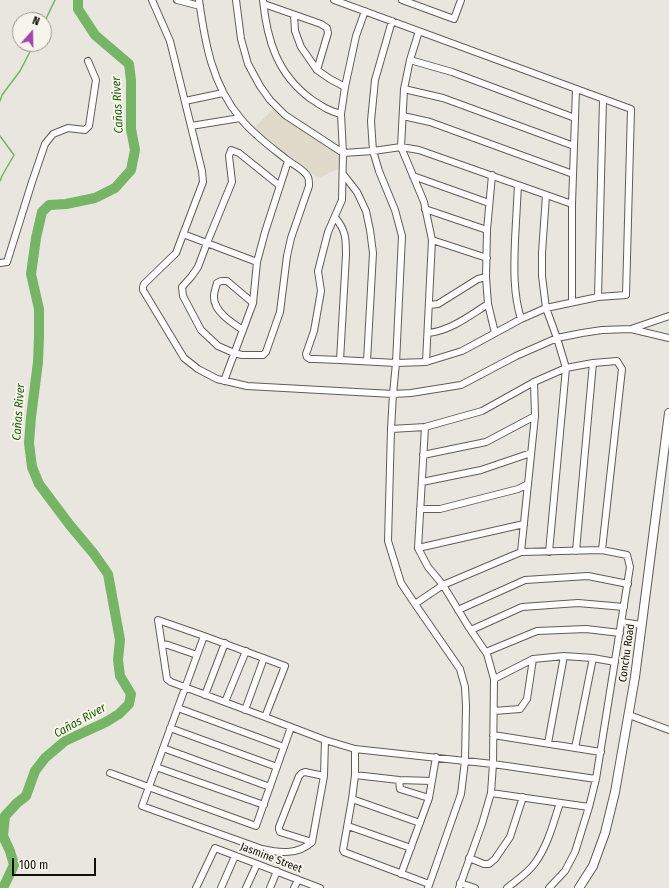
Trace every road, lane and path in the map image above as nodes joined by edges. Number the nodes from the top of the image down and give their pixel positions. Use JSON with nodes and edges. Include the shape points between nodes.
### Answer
{"nodes":[{"id":1,"x":152,"y":0,"type":"edge"},
{"id":2,"x":177,"y":0,"type":"edge"},
{"id":3,"x":236,"y":0,"type":"edge"},
{"id":4,"x":334,"y":0,"type":"edge"},
{"id":5,"x":402,"y":0,"type":"edge"},
{"id":6,"x":461,"y":0,"type":"edge"},
{"id":7,"x":264,"y":2,"type":"edge"},
{"id":8,"x":200,"y":3,"type":"edge"},
{"id":9,"x":365,"y":11,"type":"junction"},
{"id":10,"x":294,"y":15,"type":"junction"},
{"id":11,"x":392,"y":21,"type":"junction"},
{"id":12,"x":418,"y":31,"type":"junction"},
{"id":13,"x":410,"y":60,"type":"junction"},
{"id":14,"x":88,"y":61,"type":"dead end"},
{"id":15,"x":317,"y":70,"type":"junction"},
{"id":16,"x":345,"y":87,"type":"junction"},
{"id":17,"x":404,"y":89,"type":"junction"},
{"id":18,"x":576,"y":89,"type":"junction"},
{"id":19,"x":223,"y":94,"type":"junction"},
{"id":20,"x":603,"y":98,"type":"junction"},
{"id":21,"x":185,"y":101,"type":"junction"},
{"id":22,"x":341,"y":114,"type":"junction"},
{"id":23,"x":403,"y":116,"type":"junction"},
{"id":24,"x":240,"y":118,"type":"junction"},
{"id":25,"x":575,"y":118,"type":"junction"},
{"id":26,"x":191,"y":126,"type":"junction"},
{"id":27,"x":574,"y":146,"type":"junction"},
{"id":28,"x":401,"y":147,"type":"junction"},
{"id":29,"x":373,"y":152,"type":"junction"},
{"id":30,"x":343,"y":153,"type":"junction"},
{"id":31,"x":288,"y":161,"type":"junction"},
{"id":32,"x":343,"y":174,"type":"junction"},
{"id":33,"x":573,"y":174,"type":"junction"},
{"id":34,"x":412,"y":176,"type":"junction"},
{"id":35,"x":492,"y":176,"type":"junction"},
{"id":36,"x":518,"y":185,"type":"junction"},
{"id":37,"x":280,"y":186,"type":"junction"},
{"id":38,"x":546,"y":195,"type":"junction"},
{"id":39,"x":489,"y":203,"type":"junction"},
{"id":40,"x":572,"y":204,"type":"junction"},
{"id":41,"x":425,"y":209,"type":"junction"},
{"id":42,"x":335,"y":217,"type":"junction"},
{"id":43,"x":487,"y":230,"type":"junction"},
{"id":44,"x":183,"y":234,"type":"junction"},
{"id":45,"x":432,"y":240,"type":"junction"},
{"id":46,"x":207,"y":243,"type":"junction"},
{"id":47,"x":487,"y":258,"type":"junction"},
{"id":48,"x":257,"y":262,"type":"junction"},
{"id":49,"x":0,"y":263,"type":"edge"},
{"id":50,"x":486,"y":277,"type":"junction"},
{"id":51,"x":598,"y":297,"type":"junction"},
{"id":52,"x":572,"y":302,"type":"junction"},
{"id":53,"x":253,"y":303,"type":"junction"},
{"id":54,"x":488,"y":304,"type":"junction"},
{"id":55,"x":429,"y":305,"type":"junction"},
{"id":56,"x":546,"y":308,"type":"junction"},
{"id":57,"x":669,"y":316,"type":"edge"},
{"id":58,"x":521,"y":319,"type":"junction"},
{"id":59,"x":243,"y":330,"type":"junction"},
{"id":60,"x":631,"y":330,"type":"junction"},
{"id":61,"x":428,"y":333,"type":"junction"},
{"id":62,"x":495,"y":333,"type":"junction"},
{"id":63,"x":558,"y":338,"type":"junction"},
{"id":64,"x":669,"y":338,"type":"edge"},
{"id":65,"x":234,"y":353,"type":"junction"},
{"id":66,"x":340,"y":360,"type":"junction"},
{"id":67,"x":367,"y":362,"type":"junction"},
{"id":68,"x":426,"y":362,"type":"junction"},
{"id":69,"x":593,"y":362,"type":"junction"},
{"id":70,"x":396,"y":363,"type":"junction"},
{"id":71,"x":566,"y":368,"type":"junction"},
{"id":72,"x":224,"y":381,"type":"junction"},
{"id":73,"x":534,"y":382,"type":"junction"},
{"id":74,"x":393,"y":394,"type":"junction"},
{"id":75,"x":669,"y":412,"type":"edge"},
{"id":76,"x":535,"y":416,"type":"junction"},
{"id":77,"x":425,"y":427,"type":"junction"},
{"id":78,"x":391,"y":429,"type":"junction"},
{"id":79,"x":531,"y":453,"type":"junction"},
{"id":80,"x":423,"y":455,"type":"junction"},
{"id":81,"x":422,"y":482,"type":"junction"},
{"id":82,"x":528,"y":484,"type":"junction"},
{"id":83,"x":420,"y":510,"type":"junction"},
{"id":84,"x":524,"y":524,"type":"junction"},
{"id":85,"x":418,"y":548,"type":"junction"},
{"id":86,"x":602,"y":550,"type":"junction"},
{"id":87,"x":576,"y":551,"type":"junction"},
{"id":88,"x":521,"y":552,"type":"junction"},
{"id":89,"x":549,"y":552,"type":"junction"},
{"id":90,"x":628,"y":584,"type":"junction"},
{"id":91,"x":443,"y":585,"type":"junction"},
{"id":92,"x":415,"y":604,"type":"junction"},
{"id":93,"x":624,"y":607,"type":"junction"},
{"id":94,"x":458,"y":610,"type":"junction"},
{"id":95,"x":622,"y":622,"type":"junction"},
{"id":96,"x":642,"y":625,"type":"junction"},
{"id":97,"x":471,"y":630,"type":"junction"},
{"id":98,"x":620,"y":633,"type":"junction"},
{"id":99,"x":204,"y":636,"type":"junction"},
{"id":100,"x":224,"y":643,"type":"junction"},
{"id":101,"x":162,"y":644,"type":"junction"},
{"id":102,"x":246,"y":651,"type":"junction"},
{"id":103,"x":486,"y":652,"type":"junction"},
{"id":104,"x":197,"y":655,"type":"junction"},
{"id":105,"x":564,"y":656,"type":"junction"},
{"id":106,"x":264,"y":658,"type":"junction"},
{"id":107,"x":593,"y":658,"type":"junction"},
{"id":108,"x":533,"y":660,"type":"junction"},
{"id":109,"x":615,"y":662,"type":"junction"},
{"id":110,"x":494,"y":679,"type":"junction"},
{"id":111,"x":185,"y":688,"type":"junction"},
{"id":112,"x":205,"y":695,"type":"junction"},
{"id":113,"x":225,"y":702,"type":"junction"},
{"id":114,"x":178,"y":708,"type":"junction"},
{"id":115,"x":245,"y":710,"type":"junction"},
{"id":116,"x":494,"y":711,"type":"junction"},
{"id":117,"x":629,"y":715,"type":"junction"},
{"id":118,"x":265,"y":717,"type":"junction"},
{"id":119,"x":291,"y":727,"type":"junction"},
{"id":120,"x":170,"y":728,"type":"junction"},
{"id":121,"x":669,"y":730,"type":"edge"},
{"id":122,"x":493,"y":735,"type":"junction"},
{"id":123,"x":325,"y":740,"type":"junction"},
{"id":124,"x":548,"y":744,"type":"junction"},
{"id":125,"x":284,"y":747,"type":"junction"},
{"id":126,"x":163,"y":748,"type":"junction"},
{"id":127,"x":576,"y":748,"type":"junction"},
{"id":128,"x":355,"y":749,"type":"junction"},
{"id":129,"x":601,"y":752,"type":"junction"},
{"id":130,"x":436,"y":757,"type":"junction"},
{"id":131,"x":465,"y":761,"type":"junction"},
{"id":132,"x":493,"y":764,"type":"junction"},
{"id":133,"x":156,"y":767,"type":"junction"},
{"id":134,"x":277,"y":767,"type":"junction"},
{"id":135,"x":110,"y":773,"type":"dead end"},
{"id":136,"x":355,"y":775,"type":"junction"},
{"id":137,"x":324,"y":776,"type":"junction"},
{"id":138,"x":596,"y":779,"type":"junction"},
{"id":139,"x":399,"y":780,"type":"junction"},
{"id":140,"x":432,"y":781,"type":"junction"},
{"id":141,"x":149,"y":787,"type":"junction"},
{"id":142,"x":270,"y":787,"type":"junction"},
{"id":143,"x":490,"y":793,"type":"junction"},
{"id":144,"x":523,"y":797,"type":"junction"},
{"id":145,"x":429,"y":798,"type":"junction"},
{"id":146,"x":352,"y":799,"type":"junction"},
{"id":147,"x":560,"y":803,"type":"junction"},
{"id":148,"x":264,"y":805,"type":"junction"},
{"id":149,"x":589,"y":807,"type":"junction"},
{"id":150,"x":420,"y":823,"type":"junction"},
{"id":151,"x":348,"y":826,"type":"junction"},
{"id":152,"x":312,"y":842,"type":"junction"},
{"id":153,"x":411,"y":848,"type":"junction"},
{"id":154,"x":235,"y":856,"type":"junction"},
{"id":155,"x":469,"y":858,"type":"junction"},
{"id":156,"x":257,"y":864,"type":"junction"},
{"id":157,"x":278,"y":872,"type":"junction"},
{"id":158,"x":401,"y":874,"type":"junction"},
{"id":159,"x":298,"y":880,"type":"junction"},
{"id":160,"x":429,"y":886,"type":"edge"},
{"id":161,"x":460,"y":886,"type":"edge"},
{"id":162,"x":196,"y":888,"type":"edge"},
{"id":163,"x":220,"y":888,"type":"edge"},
{"id":164,"x":246,"y":888,"type":"edge"},
{"id":165,"x":270,"y":888,"type":"edge"},
{"id":166,"x":294,"y":888,"type":"edge"},
{"id":167,"x":319,"y":888,"type":"edge"},
{"id":168,"x":475,"y":888,"type":"edge"},
{"id":169,"x":507,"y":888,"type":"edge"},
{"id":170,"x":549,"y":888,"type":"edge"},
{"id":171,"x":579,"y":888,"type":"edge"}],
"edges":[{"from":1,"to":21,"type":"street","via":[[170,41]]},
{"from":2,"to":8,"type":"street"},
{"from":3,"to":30,"type":"street","via":[[241,39],[248,64],[260,86],[285,114]]},
{"from":4,"to":9,"type":"street"},
{"from":5,"to":6,"type":"street","via":[[454,19]]},
{"from":7,"to":10,"type":"street"},
{"from":7,"to":22,"type":"street","via":[[267,30],[274,54],[284,72],[302,92],[330,112]]},
{"from":8,"to":19,"type":"street","via":[[207,51]]},
{"from":9,"to":11,"type":"street"},
{"from":9,"to":16,"type":"street","via":[[356,36]]},
{"from":10,"to":15,"type":"street","via":[[294,31],[301,47]]},
{"from":10,"to":15,"type":"street","via":[[327,28],[328,33]]},
{"from":11,"to":12,"type":"street"},
{"from":11,"to":29,"type":"street","via":[[375,80],[371,121]]},
{"from":12,"to":13,"type":"street"},
{"from":12,"to":18,"type":"street"},
{"from":13,"to":17,"type":"street"},
{"from":13,"to":25,"type":"street","via":[[452,72]]},
{"from":14,"to":49,"type":"street","via":[[96,80],[89,126],[85,130],[68,128],[53,134],[45,144],[7,262]]},
{"from":15,"to":16,"type":"street"},
{"from":16,"to":22,"type":"street"},
{"from":17,"to":23,"type":"street"},
{"from":17,"to":27,"type":"street","via":[[442,98]]},
{"from":18,"to":20,"type":"street"},
{"from":18,"to":25,"type":"street"},
{"from":19,"to":21,"type":"street"},
{"from":19,"to":24,"type":"street"},
{"from":20,"to":51,"type":"street"},
{"from":20,"to":51,"type":"street","via":[[631,109],[626,295]]},
{"from":21,"to":26,"type":"street"},
{"from":22,"to":30,"type":"street"},
{"from":23,"to":28,"type":"street"},
{"from":23,"to":33,"type":"street","via":[[430,122]]},
{"from":24,"to":26,"type":"street"},
{"from":24,"to":31,"type":"street"},
{"from":25,"to":27,"type":"street"},
{"from":26,"to":44,"type":"street","via":[[203,182]]},
{"from":27,"to":33,"type":"street"},
{"from":28,"to":29,"type":"street"},
{"from":28,"to":34,"type":"street"},
{"from":28,"to":35,"type":"street","via":[[420,150]]},
{"from":29,"to":30,"type":"street"},
{"from":29,"to":70,"type":"street","via":[[378,171],[396,210],[402,236]]},
{"from":30,"to":32,"type":"street"},
{"from":31,"to":37,"type":"street"},
{"from":31,"to":65,"type":"street","via":[[303,170],[308,177],[309,186],[291,238],[280,312],[264,354]]},
{"from":32,"to":42,"type":"street","via":[[342,200]]},
{"from":32,"to":67,"type":"street","via":[[357,192],[366,211],[373,253]]},
{"from":33,"to":40,"type":"street"},
{"from":34,"to":39,"type":"street"},
{"from":34,"to":41,"type":"street"},
{"from":35,"to":36,"type":"street"},
{"from":35,"to":39,"type":"street"},
{"from":36,"to":38,"type":"street"},
{"from":36,"to":58,"type":"street","via":[[514,269]]},
{"from":37,"to":46,"type":"street","via":[[239,153],[231,150],[229,156],[232,182]]},
{"from":37,"to":48,"type":"street"},
{"from":38,"to":40,"type":"street"},
{"from":38,"to":56,"type":"street","via":[[542,253]]},
{"from":39,"to":43,"type":"street"},
{"from":40,"to":52,"type":"street"},
{"from":41,"to":43,"type":"street"},
{"from":41,"to":45,"type":"street"},
{"from":42,"to":66,"type":"street","via":[[342,226],[346,238]]},
{"from":42,"to":66,"type":"street","via":[[328,232],[318,271],[321,290],[314,331],[306,354],[310,359]]},
{"from":43,"to":47,"type":"street"},
{"from":44,"to":46,"type":"street"},
{"from":44,"to":72,"type":"street","via":[[176,253],[142,287],[184,358],[198,369]]},
{"from":45,"to":47,"type":"street"},
{"from":45,"to":55,"type":"street"},
{"from":46,"to":48,"type":"street"},
{"from":46,"to":65,"type":"street","via":[[198,267],[182,287],[183,296],[201,330],[218,346]]},
{"from":47,"to":50,"type":"street"},
{"from":48,"to":53,"type":"street"},
{"from":50,"to":54,"type":"street"},
{"from":50,"to":55,"type":"street","via":[[478,279],[438,304]]},
{"from":51,"to":52,"type":"street"},
{"from":52,"to":56,"type":"street"},
{"from":53,"to":59,"type":"street"},
{"from":53,"to":59,"type":"street","via":[[226,281],[217,283],[215,303],[230,322]]},
{"from":54,"to":61,"type":"street","via":[[454,325]]},
{"from":54,"to":62,"type":"street"},
{"from":55,"to":61,"type":"street"},
{"from":56,"to":58,"type":"street"},
{"from":56,"to":63,"type":"street"},
{"from":57,"to":60,"type":"street"},
{"from":58,"to":62,"type":"street"},
{"from":59,"to":65,"type":"street"},
{"from":60,"to":63,"type":"street","via":[[595,331]]},
{"from":60,"to":64,"type":"street"},
{"from":61,"to":68,"type":"street"},
{"from":62,"to":68,"type":"street","via":[[462,351]]},
{"from":63,"to":71,"type":"street"},
{"from":63,"to":74,"type":"street","via":[[516,356],[461,385],[412,394]]},
{"from":65,"to":72,"type":"street"},
{"from":66,"to":67,"type":"street"},
{"from":67,"to":70,"type":"street"},
{"from":68,"to":70,"type":"street"},
{"from":69,"to":71,"type":"street"},
{"from":69,"to":86,"type":"street","via":[[617,361],[622,369]]},
{"from":69,"to":87,"type":"street"},
{"from":70,"to":74,"type":"street"},
{"from":71,"to":73,"type":"street"},
{"from":71,"to":89,"type":"street"},
{"from":72,"to":74,"type":"street","via":[[246,386]]},
{"from":73,"to":76,"type":"street"},
{"from":73,"to":77,"type":"street","via":[[482,411]]},
{"from":74,"to":78,"type":"street"},
{"from":75,"to":96,"type":"main road","name":"Conchu Road"},
{"from":76,"to":79,"type":"street"},
{"from":76,"to":80,"type":"street","via":[[486,442]]},
{"from":77,"to":78,"type":"street"},
{"from":77,"to":80,"type":"street"},
{"from":78,"to":92,"type":"street","via":[[388,541],[401,583]]},
{"from":79,"to":81,"type":"street","via":[[481,470]]},
{"from":79,"to":82,"type":"street"},
{"from":80,"to":81,"type":"street"},
{"from":81,"to":83,"type":"street"},
{"from":82,"to":83,"type":"street","via":[[440,509]]},
{"from":82,"to":84,"type":"street"},
{"from":83,"to":85,"type":"street"},
{"from":84,"to":85,"type":"street"},
{"from":84,"to":88,"type":"street"},
{"from":85,"to":91,"type":"street","via":[[428,567]]},
{"from":86,"to":87,"type":"street"},
{"from":86,"to":90,"type":"street","via":[[627,555],[630,567]]},
{"from":87,"to":89,"type":"street"},
{"from":88,"to":89,"type":"street"},
{"from":88,"to":91,"type":"street"},
{"from":90,"to":93,"type":"street"},
{"from":90,"to":94,"type":"street","via":[[588,576],[525,580]]},
{"from":91,"to":92,"type":"street"},
{"from":91,"to":94,"type":"street"},
{"from":92,"to":131,"type":"street","via":[[460,669],[465,687]]},
{"from":93,"to":95,"type":"street"},
{"from":93,"to":97,"type":"street","via":[[578,603],[522,607]]},
{"from":94,"to":97,"type":"street"},
{"from":95,"to":96,"type":"street"},
{"from":95,"to":98,"type":"street"},
{"from":96,"to":117,"type":"main road","name":"Conchu Road"},
{"from":97,"to":103,"type":"street"},
{"from":98,"to":103,"type":"street","via":[[586,629],[537,631]]},
{"from":98,"to":109,"type":"street"},
{"from":99,"to":100,"type":"street"},
{"from":99,"to":101,"type":"street","via":[[158,620]]},
{"from":99,"to":104,"type":"street"},
{"from":100,"to":102,"type":"street"},
{"from":100,"to":112,"type":"street"},
{"from":101,"to":104,"type":"street"},
{"from":101,"to":111,"type":"street","via":[[167,679]]},
{"from":102,"to":106,"type":"street"},
{"from":102,"to":113,"type":"street"},
{"from":103,"to":110,"type":"street"},
{"from":104,"to":111,"type":"street"},
{"from":105,"to":107,"type":"street"},
{"from":105,"to":108,"type":"street"},
{"from":105,"to":124,"type":"street"},
{"from":106,"to":115,"type":"street"},
{"from":106,"to":118,"type":"street","via":[[284,666]]},
{"from":107,"to":109,"type":"street"},
{"from":107,"to":127,"type":"street"},
{"from":108,"to":110,"type":"street"},
{"from":108,"to":116,"type":"street","via":[[527,699],[520,709]]},
{"from":109,"to":129,"type":"street"},
{"from":110,"to":116,"type":"street"},
{"from":111,"to":112,"type":"street"},
{"from":111,"to":114,"type":"street"},
{"from":112,"to":113,"type":"street"},
{"from":113,"to":115,"type":"street"},
{"from":114,"to":120,"type":"street"},
{"from":114,"to":125,"type":"street"},
{"from":115,"to":118,"type":"street"},
{"from":116,"to":122,"type":"street"},
{"from":117,"to":121,"type":"street"},
{"from":117,"to":171,"type":"main road","name":"Conchu Road","via":[[605,833],[593,866]]},
{"from":118,"to":119,"type":"street"},
{"from":119,"to":123,"type":"street"},
{"from":119,"to":125,"type":"street"},
{"from":120,"to":126,"type":"street"},
{"from":120,"to":134,"type":"street"},
{"from":122,"to":124,"type":"street"},
{"from":122,"to":132,"type":"street"},
{"from":123,"to":128,"type":"street"},
{"from":123,"to":137,"type":"street"},
{"from":124,"to":127,"type":"street"},
{"from":125,"to":134,"type":"street"},
{"from":126,"to":133,"type":"street"},
{"from":126,"to":142,"type":"street"},
{"from":127,"to":129,"type":"street"},
{"from":128,"to":130,"type":"street"},
{"from":128,"to":136,"type":"street"},
{"from":129,"to":138,"type":"street"},
{"from":130,"to":131,"type":"street"},
{"from":130,"to":140,"type":"street"},
{"from":131,"to":132,"type":"street"},
{"from":131,"to":160,"type":"street","via":[[461,794]]},
{"from":132,"to":138,"type":"street"},
{"from":132,"to":143,"type":"street"},
{"from":133,"to":141,"type":"street"},
{"from":133,"to":148,"type":"street"},
{"from":134,"to":142,"type":"street"},
{"from":135,"to":141,"type":"street"},
{"from":136,"to":139,"type":"street"},
{"from":136,"to":146,"type":"street"},
{"from":137,"to":152,"type":"street"},
{"from":137,"to":152,"type":"street","via":[[305,772],[299,776],[278,829],[280,832]]},
{"from":138,"to":149,"type":"street"},
{"from":139,"to":140,"type":"street"},
{"from":139,"to":145,"type":"street","via":[[400,789]]},
{"from":140,"to":145,"type":"street"},
{"from":141,"to":148,"type":"street","via":[[256,826]]},
{"from":141,"to":152,"type":"street","via":[[142,806],[253,847],[282,852],[296,851]]},
{"from":142,"to":148,"type":"street"},
{"from":143,"to":144,"type":"street"},
{"from":143,"to":155,"type":"street"},
{"from":144,"to":147,"type":"street"},
{"from":144,"to":155,"type":"street","via":[[510,838],[495,859],[484,864]]},
{"from":145,"to":150,"type":"street"},
{"from":146,"to":150,"type":"street"},
{"from":146,"to":151,"type":"street"},
{"from":147,"to":149,"type":"street"},
{"from":147,"to":169,"type":"street","via":[[546,843],[535,863]]},
{"from":149,"to":170,"type":"street","via":[[575,852],[565,871]]},
{"from":150,"to":153,"type":"street"},
{"from":151,"to":153,"type":"street"},
{"from":151,"to":158,"type":"street","via":[[344,852]]},
{"from":153,"to":158,"type":"street"},
{"from":154,"to":156,"type":"street","name":"Jasmine Street"},
{"from":154,"to":162,"type":"street","name":"Jasmine Street","via":[[214,848]]},
{"from":154,"to":163,"type":"street"},
{"from":155,"to":161,"type":"street"},
{"from":156,"to":157,"type":"street","name":"Jasmine Street"},
{"from":156,"to":164,"type":"street"},
{"from":157,"to":159,"type":"street","name":"Jasmine Street"},
{"from":157,"to":165,"type":"street"},
{"from":158,"to":160,"type":"street"},
{"from":159,"to":166,"type":"street"},
{"from":159,"to":167,"type":"street","name":"Jasmine Street"},
{"from":161,"to":168,"type":"street"}]}
